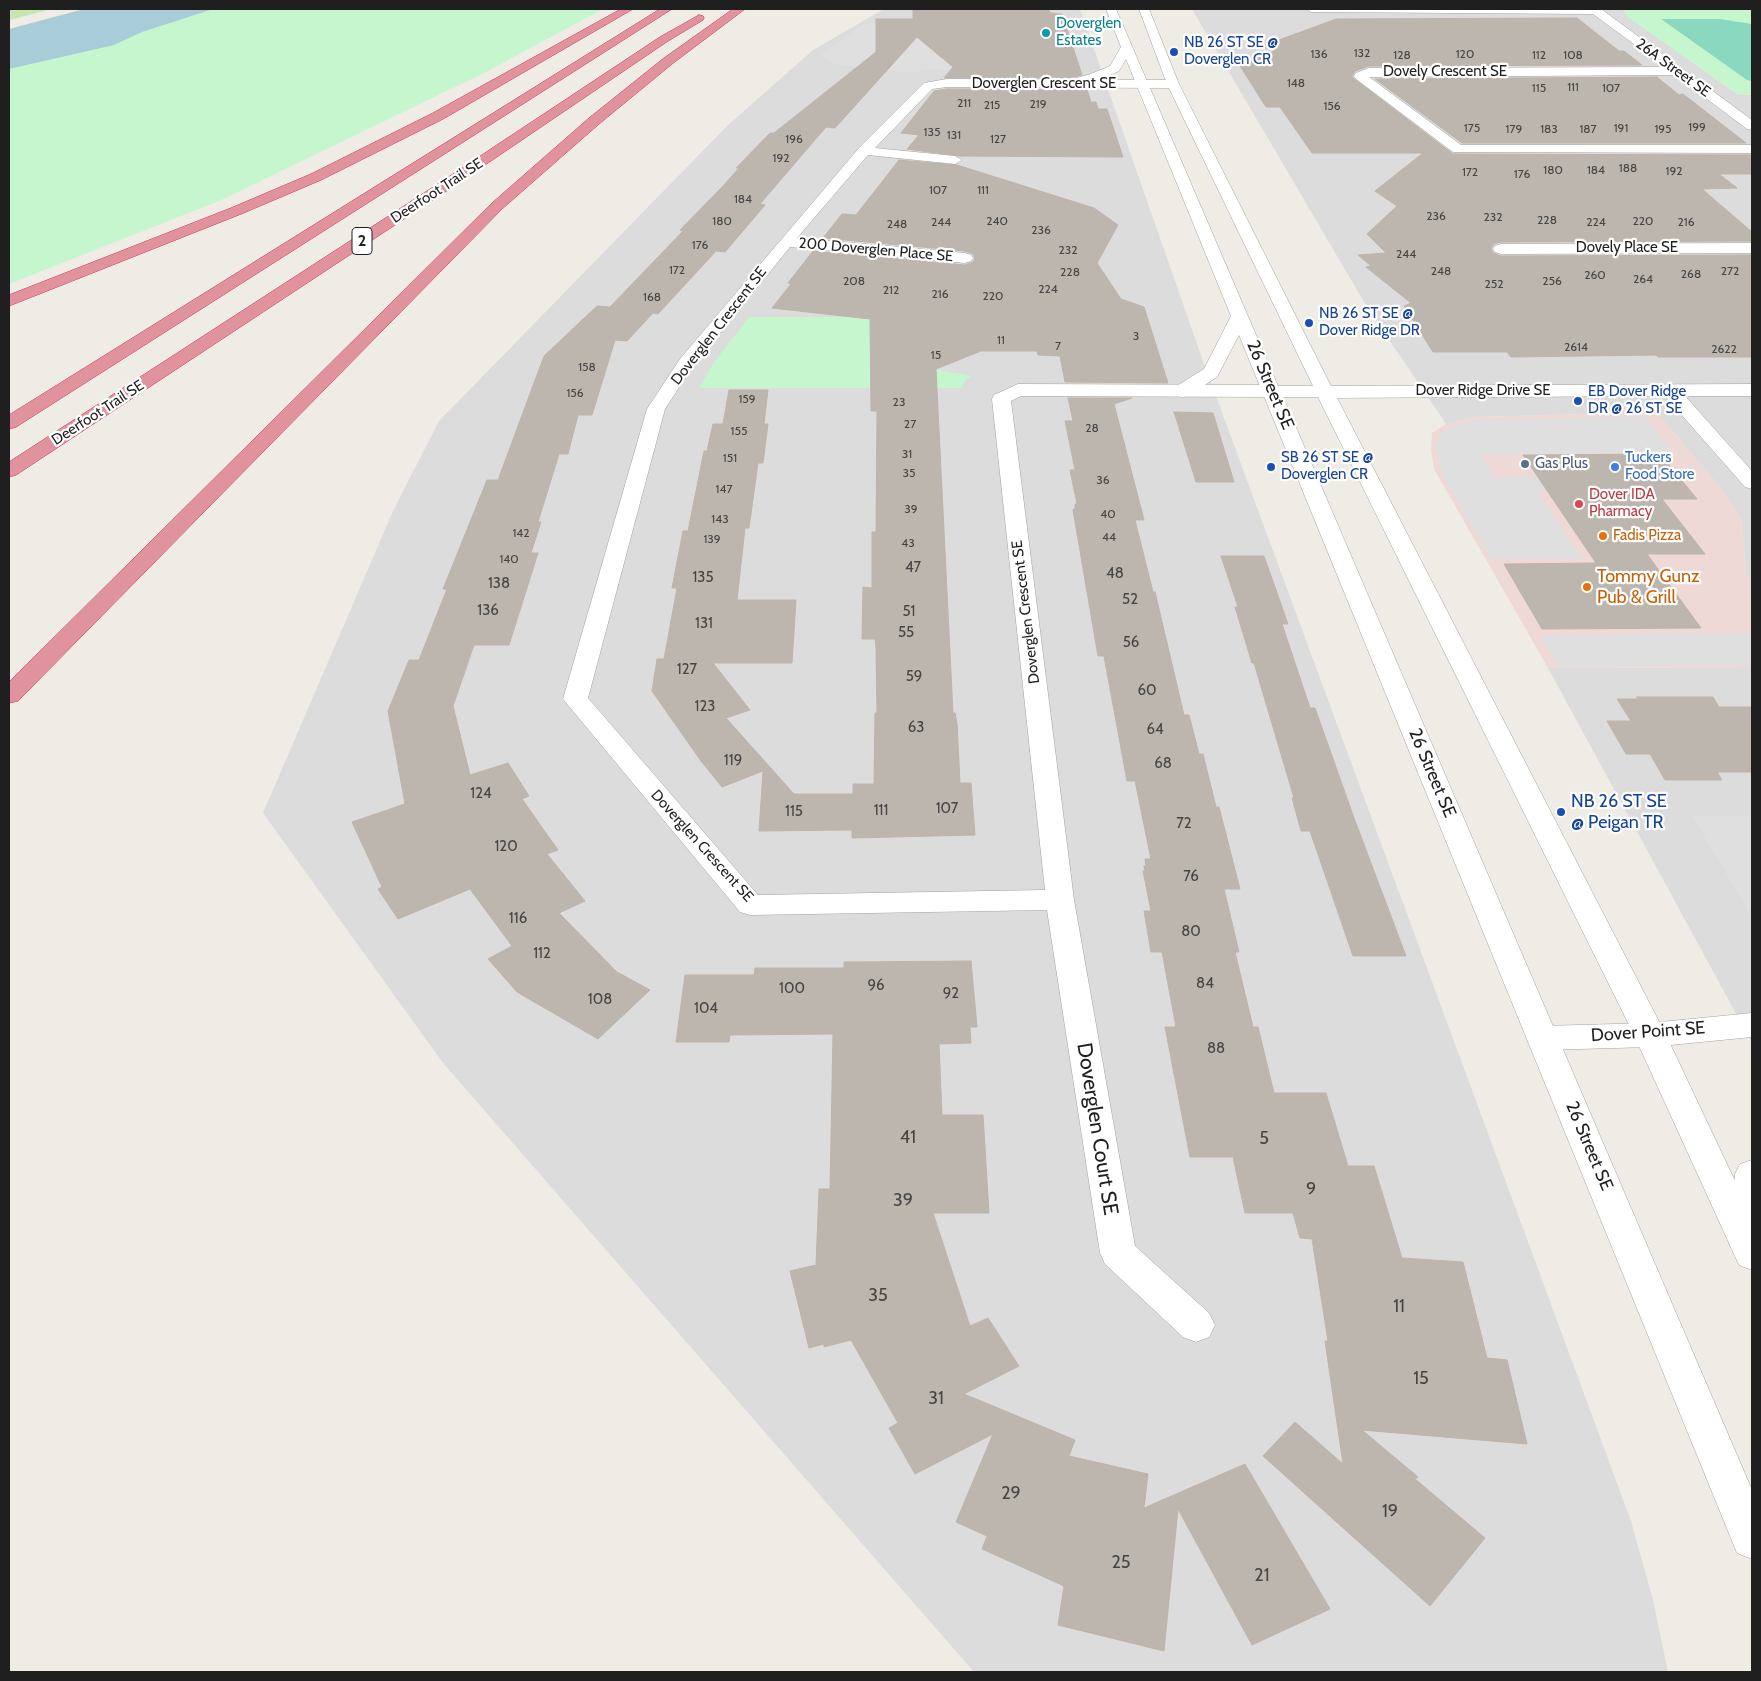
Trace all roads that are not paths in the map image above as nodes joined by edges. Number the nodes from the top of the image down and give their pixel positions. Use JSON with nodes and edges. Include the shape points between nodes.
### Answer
{"nodes":[{"id":1,"x":628,"y":9,"type":"edge"},
{"id":2,"x":667,"y":9,"type":"edge"},
{"id":3,"x":714,"y":9,"type":"edge"},
{"id":4,"x":740,"y":9,"type":"edge"},
{"id":5,"x":1111,"y":9,"type":"edge"},
{"id":6,"x":1144,"y":9,"type":"edge"},
{"id":7,"x":1311,"y":9,"type":"edge"},
{"id":8,"x":1596,"y":10,"type":"edge"},
{"id":9,"x":1126,"y":49,"type":"junction"},
{"id":10,"x":1677,"y":71,"type":"junction"},
{"id":11,"x":1070,"y":84,"type":"junction"},
{"id":12,"x":1141,"y":84,"type":"junction"},
{"id":13,"x":1172,"y":84,"type":"junction"},
{"id":14,"x":1752,"y":126,"type":"edge"},
{"id":15,"x":1752,"y":149,"type":"edge"},
{"id":16,"x":864,"y":151,"type":"junction"},
{"id":17,"x":955,"y":160,"type":"dead end"},
{"id":18,"x":786,"y":242,"type":"junction"},
{"id":19,"x":1752,"y":248,"type":"edge"},
{"id":20,"x":1501,"y":249,"type":"dead end"},
{"id":21,"x":965,"y":258,"type":"dead end"},
{"id":22,"x":9,"y":300,"type":"edge"},
{"id":23,"x":1240,"y":316,"type":"junction"},
{"id":24,"x":1182,"y":390,"type":"junction"},
{"id":25,"x":1752,"y":390,"type":"edge"},
{"id":26,"x":1273,"y":391,"type":"junction"},
{"id":27,"x":1671,"y":391,"type":"junction"},
{"id":28,"x":1325,"y":392,"type":"junction"},
{"id":29,"x":9,"y":422,"type":"edge"},
{"id":30,"x":9,"y":471,"type":"edge"},
{"id":31,"x":1752,"y":483,"type":"edge"},
{"id":32,"x":9,"y":696,"type":"edge"},
{"id":33,"x":1060,"y":900,"type":"junction"},
{"id":34,"x":1752,"y":1025,"type":"edge"},
{"id":35,"x":1650,"y":1035,"type":"junction"},
{"id":36,"x":1543,"y":1038,"type":"junction"},
{"id":37,"x":1752,"y":1174,"type":"edge"},
{"id":38,"x":1750,"y":1249,"type":"edge"},
{"id":39,"x":1196,"y":1325,"type":"dead end"},
{"id":40,"x":1752,"y":1538,"type":"edge"}],
"edges":[{"from":1,"to":22,"type":"highway","via":[[438,116],[316,177]]},
{"from":2,"to":29,"type":"highway","name":"Deerfoot Trail SE","number":"2"},
{"from":3,"to":30,"type":"highway","name":"Deerfoot Trail SE","number":"2"},
{"from":4,"to":32,"type":"highway","via":[[668,61],[497,206]]},
{"from":5,"to":9,"type":"street","name":"26 Street SE"},
{"from":6,"to":13,"type":"street"},
{"from":7,"to":8,"type":"street"},
{"from":8,"to":10,"type":"street","name":"26A Street SE"},
{"from":9,"to":11,"type":"street","via":[[1115,68]]},
{"from":9,"to":12,"type":"street","name":"26 Street SE"},
{"from":10,"to":14,"type":"street","name":"26A Street SE"},
{"from":10,"to":15,"type":"street","name":"Dovely Crescent SE","via":[[1369,72],[1360,76],[1458,148]]},
{"from":11,"to":12,"type":"street","name":"Doverglen Crescent SE"},
{"from":11,"to":16,"type":"street","name":"Doverglen Crescent SE","via":[[947,83],[928,86]]},
{"from":12,"to":13,"type":"street","name":"Doverglen Crescent SE"},
{"from":12,"to":23,"type":"street","name":"26 Street SE"},
{"from":13,"to":28,"type":"street"},
{"from":16,"to":17,"type":"street"},
{"from":16,"to":18,"type":"street","name":"Doverglen Crescent SE"},
{"from":18,"to":21,"type":"street","name":"200 Doverglen Place SE"},
{"from":18,"to":33,"type":"street","name":"Doverglen Crescent SE","via":[[686,363],[656,409],[575,699],[750,905]]},
{"from":19,"to":20,"type":"street","name":"Dovely Place SE"},
{"from":23,"to":24,"type":"street","via":[[1211,373]]},
{"from":23,"to":26,"type":"street","name":"26 Street SE"},
{"from":24,"to":26,"type":"street","name":"Doverglen Crescent SE"},
{"from":24,"to":33,"type":"street","name":"Doverglen Crescent SE","via":[[1018,390],[1001,399]]},
{"from":25,"to":27,"type":"street","name":"Dover Ridge Drive SE"},
{"from":26,"to":28,"type":"street","name":"Dover Ridge Drive SE"},
{"from":26,"to":36,"type":"street","name":"26 Street SE"},
{"from":27,"to":28,"type":"street","name":"Dover Ridge Drive SE"},
{"from":27,"to":31,"type":"street"},
{"from":28,"to":35,"type":"street"},
{"from":33,"to":39,"type":"street","name":"Doverglen Court SE","via":[[1118,1252]]},
{"from":34,"to":35,"type":"street","name":"Dover Point SE"},
{"from":35,"to":36,"type":"street","name":"Dover Point SE"},
{"from":35,"to":38,"type":"street"},
{"from":36,"to":40,"type":"street","name":"26 Street SE"},
{"from":37,"to":38,"type":"street"}]}
